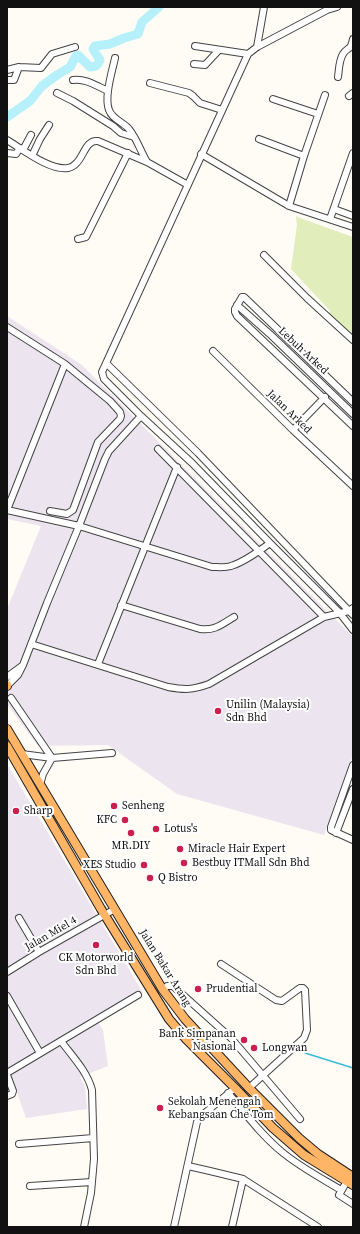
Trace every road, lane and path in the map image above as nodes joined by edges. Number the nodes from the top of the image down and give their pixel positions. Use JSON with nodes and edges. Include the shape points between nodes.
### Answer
{"nodes":[{"id":1,"x":264,"y":7,"type":"edge"},
{"id":2,"x":337,"y":7,"type":"edge"},
{"id":3,"x":353,"y":39,"type":"edge"},
{"id":4,"x":195,"y":46,"type":"dead end"},
{"id":5,"x":75,"y":47,"type":"dead end"},
{"id":6,"x":257,"y":47,"type":"junction"},
{"id":7,"x":219,"y":50,"type":"junction"},
{"id":8,"x":248,"y":54,"type":"junction"},
{"id":9,"x":114,"y":58,"type":"dead end"},
{"id":10,"x":194,"y":64,"type":"dead end"},
{"id":11,"x":19,"y":67,"type":"junction"},
{"id":12,"x":7,"y":70,"type":"edge"},
{"id":13,"x":338,"y":76,"type":"dead end"},
{"id":14,"x":7,"y":80,"type":"edge"},
{"id":15,"x":73,"y":80,"type":"dead end"},
{"id":16,"x":150,"y":83,"type":"dead end"},
{"id":17,"x":108,"y":91,"type":"junction"},
{"id":18,"x":57,"y":93,"type":"dead end"},
{"id":19,"x":325,"y":95,"type":"dead end"},
{"id":20,"x":273,"y":98,"type":"dead end"},
{"id":21,"x":222,"y":110,"type":"junction"},
{"id":22,"x":318,"y":114,"type":"junction"},
{"id":23,"x":49,"y":125,"type":"dead end"},
{"id":24,"x":31,"y":135,"type":"dead end"},
{"id":25,"x":134,"y":137,"type":"junction"},
{"id":26,"x":7,"y":140,"type":"edge"},
{"id":27,"x":259,"y":140,"type":"dead end"},
{"id":28,"x":22,"y":149,"type":"junction"},
{"id":29,"x":7,"y":152,"type":"edge"},
{"id":30,"x":128,"y":153,"type":"junction"},
{"id":31,"x":353,"y":153,"type":"edge"},
{"id":32,"x":201,"y":154,"type":"junction"},
{"id":33,"x":32,"y":156,"type":"junction"},
{"id":34,"x":304,"y":156,"type":"junction"},
{"id":35,"x":147,"y":162,"type":"junction"},
{"id":36,"x":350,"y":171,"type":"edge"},
{"id":37,"x":188,"y":185,"type":"junction"},
{"id":38,"x":289,"y":206,"type":"junction"},
{"id":39,"x":334,"y":210,"type":"junction"},
{"id":40,"x":353,"y":216,"type":"edge"},
{"id":41,"x":330,"y":219,"type":"junction"},
{"id":42,"x":353,"y":227,"type":"edge"},
{"id":43,"x":78,"y":239,"type":"dead end"},
{"id":44,"x":264,"y":255,"type":"dead end"},
{"id":45,"x":237,"y":305,"type":"junction"},
{"id":46,"x":7,"y":327,"type":"edge"},
{"id":47,"x":353,"y":340,"type":"edge"},
{"id":48,"x":213,"y":351,"type":"dead end"},
{"id":49,"x":106,"y":363,"type":"junction"},
{"id":50,"x":65,"y":364,"type":"junction"},
{"id":51,"x":330,"y":392,"type":"junction"},
{"id":52,"x":324,"y":399,"type":"junction"},
{"id":53,"x":353,"y":402,"type":"edge"},
{"id":54,"x":353,"y":414,"type":"edge"},
{"id":55,"x":141,"y":416,"type":"junction"},
{"id":56,"x":353,"y":426,"type":"edge"},
{"id":57,"x":293,"y":430,"type":"junction"},
{"id":58,"x":158,"y":449,"type":"dead end"},
{"id":59,"x":94,"y":453,"type":"junction"},
{"id":60,"x":198,"y":453,"type":"junction"},
{"id":61,"x":105,"y":459,"type":"junction"},
{"id":62,"x":192,"y":462,"type":"junction"},
{"id":63,"x":177,"y":467,"type":"junction"},
{"id":64,"x":353,"y":486,"type":"edge"},
{"id":65,"x":7,"y":510,"type":"edge"},
{"id":66,"x":50,"y":511,"type":"dead end"},
{"id":67,"x":79,"y":526,"type":"junction"},
{"id":68,"x":270,"y":543,"type":"junction"},
{"id":69,"x":145,"y":546,"type":"junction"},
{"id":70,"x":260,"y":551,"type":"junction"},
{"id":71,"x":122,"y":605,"type":"junction"},
{"id":72,"x":352,"y":611,"type":"edge"},
{"id":73,"x":339,"y":612,"type":"junction"},
{"id":74,"x":324,"y":616,"type":"junction"},
{"id":75,"x":234,"y":617,"type":"dead end"},
{"id":76,"x":353,"y":630,"type":"edge"},
{"id":77,"x":31,"y":644,"type":"junction"},
{"id":78,"x":98,"y":664,"type":"junction"},
{"id":79,"x":23,"y":665,"type":"junction"},
{"id":80,"x":7,"y":677,"type":"edge"},
{"id":81,"x":7,"y":686,"type":"edge"},
{"id":82,"x":11,"y":698,"type":"dead end"},
{"id":83,"x":7,"y":729,"type":"edge"},
{"id":84,"x":7,"y":746,"type":"edge"},
{"id":85,"x":112,"y":753,"type":"dead end"},
{"id":86,"x":22,"y":754,"type":"junction"},
{"id":87,"x":52,"y":758,"type":"junction"},
{"id":88,"x":353,"y":765,"type":"edge"},
{"id":89,"x":40,"y":785,"type":"junction"},
{"id":90,"x":353,"y":789,"type":"edge"},
{"id":91,"x":351,"y":799,"type":"edge"},
{"id":92,"x":336,"y":833,"type":"junction"},
{"id":93,"x":353,"y":840,"type":"edge"},
{"id":94,"x":116,"y":909,"type":"junction"},
{"id":95,"x":105,"y":915,"type":"junction"},
{"id":96,"x":19,"y":918,"type":"dead end"},
{"id":97,"x":39,"y":952,"type":"junction"},
{"id":98,"x":221,"y":964,"type":"dead end"},
{"id":99,"x":7,"y":972,"type":"edge"},
{"id":100,"x":164,"y":990,"type":"junction"},
{"id":101,"x":138,"y":995,"type":"dead end"},
{"id":102,"x":7,"y":996,"type":"edge"},
{"id":103,"x":61,"y":1041,"type":"junction"},
{"id":104,"x":40,"y":1053,"type":"junction"},
{"id":105,"x":7,"y":1074,"type":"edge"},
{"id":106,"x":263,"y":1074,"type":"junction"},
{"id":107,"x":235,"y":1088,"type":"junction"},
{"id":108,"x":249,"y":1088,"type":"junction"},
{"id":109,"x":228,"y":1093,"type":"junction"},
{"id":110,"x":7,"y":1096,"type":"edge"},
{"id":111,"x":272,"y":1112,"type":"junction"},
{"id":112,"x":265,"y":1119,"type":"junction"},
{"id":113,"x":300,"y":1119,"type":"dead end"},
{"id":114,"x":272,"y":1128,"type":"junction"},
{"id":115,"x":266,"y":1137,"type":"junction"},
{"id":116,"x":94,"y":1138,"type":"junction"},
{"id":117,"x":19,"y":1144,"type":"dead end"},
{"id":118,"x":304,"y":1155,"type":"junction"},
{"id":119,"x":298,"y":1164,"type":"junction"},
{"id":120,"x":188,"y":1166,"type":"junction"},
{"id":121,"x":243,"y":1179,"type":"junction"},
{"id":122,"x":351,"y":1181,"type":"edge"},
{"id":123,"x":92,"y":1182,"type":"junction"},
{"id":124,"x":30,"y":1186,"type":"dead end"},
{"id":125,"x":340,"y":1193,"type":"junction"},
{"id":126,"x":353,"y":1204,"type":"edge"},
{"id":127,"x":309,"y":1224,"type":"edge"},
{"id":128,"x":84,"y":1227,"type":"edge"},
{"id":129,"x":174,"y":1227,"type":"edge"},
{"id":130,"x":232,"y":1227,"type":"edge"},
{"id":131,"x":318,"y":1227,"type":"edge"}],
"edges":[{"from":1,"to":6,"type":"street"},
{"from":2,"to":6,"type":"street"},
{"from":3,"to":13,"type":"street","via":[[351,47],[342,56]]},
{"from":4,"to":7,"type":"street"},
{"from":5,"to":11,"type":"street","via":[[52,54],[41,68]]},
{"from":6,"to":8,"type":"street"},
{"from":7,"to":8,"type":"street"},
{"from":7,"to":10,"type":"street","via":[[205,65]]},
{"from":8,"to":21,"type":"street"},
{"from":9,"to":17,"type":"street"},
{"from":11,"to":12,"type":"street"},
{"from":11,"to":14,"type":"street","via":[[14,80]]},
{"from":15,"to":17,"type":"street","via":[[86,81]]},
{"from":16,"to":21,"type":"street","via":[[189,94],[200,103]]},
{"from":17,"to":25,"type":"street","via":[[109,110]]},
{"from":18,"to":25,"type":"street","via":[[121,133]]},
{"from":19,"to":22,"type":"street"},
{"from":20,"to":22,"type":"street"},
{"from":21,"to":32,"type":"street"},
{"from":22,"to":34,"type":"street"},
{"from":23,"to":33,"type":"street"},
{"from":24,"to":28,"type":"street"},
{"from":25,"to":35,"type":"street"},
{"from":26,"to":28,"type":"street"},
{"from":27,"to":34,"type":"street"},
{"from":28,"to":29,"type":"street","via":[[16,154]]},
{"from":28,"to":33,"type":"street"},
{"from":30,"to":33,"type":"street","via":[[95,140],[89,144],[78,163],[71,167],[61,168]]},
{"from":30,"to":35,"type":"street"},
{"from":30,"to":43,"type":"street","via":[[86,236]]},
{"from":31,"to":36,"type":"street"},
{"from":32,"to":37,"type":"street"},
{"from":32,"to":38,"type":"street"},
{"from":34,"to":38,"type":"street"},
{"from":35,"to":37,"type":"street"},
{"from":36,"to":39,"type":"street"},
{"from":37,"to":49,"type":"street"},
{"from":38,"to":41,"type":"street"},
{"from":39,"to":40,"type":"street"},
{"from":39,"to":41,"type":"street"},
{"from":41,"to":42,"type":"street"},
{"from":44,"to":47,"type":"street"},
{"from":45,"to":51,"type":"street","name":"Lebuh Arked"},
{"from":45,"to":52,"type":"street","via":[[234,312],[243,322]]},
{"from":45,"to":53,"type":"street","via":[[244,297]]},
{"from":46,"to":50,"type":"street"},
{"from":48,"to":57,"type":"street","name":"Jalan Arked"},
{"from":49,"to":55,"type":"street","via":[[102,372],[104,379]]},
{"from":49,"to":60,"type":"street"},
{"from":50,"to":59,"type":"street","via":[[120,412],[120,419],[98,442]]},
{"from":50,"to":65,"type":"street"},
{"from":51,"to":52,"type":"street"},
{"from":51,"to":54,"type":"street","name":"Lebuh Arked"},
{"from":52,"to":56,"type":"street"},
{"from":52,"to":57,"type":"street"},
{"from":55,"to":61,"type":"street","via":[[109,451]]},
{"from":55,"to":62,"type":"street"},
{"from":57,"to":64,"type":"street","name":"Jalan Arked"},
{"from":58,"to":63,"type":"street"},
{"from":59,"to":61,"type":"street"},
{"from":59,"to":66,"type":"street","via":[[73,510],[67,514]]},
{"from":60,"to":62,"type":"street"},
{"from":60,"to":72,"type":"street"},
{"from":61,"to":67,"type":"street"},
{"from":62,"to":68,"type":"street"},
{"from":63,"to":69,"type":"street"},
{"from":63,"to":70,"type":"street"},
{"from":65,"to":67,"type":"street"},
{"from":67,"to":69,"type":"street"},
{"from":67,"to":77,"type":"street"},
{"from":68,"to":70,"type":"street"},
{"from":68,"to":73,"type":"street"},
{"from":69,"to":70,"type":"street","via":[[222,568],[232,566]]},
{"from":69,"to":71,"type":"street"},
{"from":70,"to":74,"type":"street"},
{"from":71,"to":75,"type":"street","via":[[209,630]]},
{"from":71,"to":78,"type":"street"},
{"from":72,"to":73,"type":"street"},
{"from":73,"to":74,"type":"street"},
{"from":73,"to":76,"type":"street"},
{"from":74,"to":78,"type":"street","via":[[209,684],[194,689],[168,687]]},
{"from":77,"to":78,"type":"street"},
{"from":77,"to":79,"type":"street"},
{"from":79,"to":80,"type":"street"},
{"from":79,"to":81,"type":"street","via":[[18,675]]},
{"from":82,"to":87,"type":"street"},
{"from":83,"to":86,"type":"main road","name":"Jalan Bakar Arang"},
{"from":84,"to":95,"type":"main road","name":"Jalan Bakar Arang"},
{"from":85,"to":87,"type":"street"},
{"from":86,"to":87,"type":"street"},
{"from":86,"to":89,"type":"main road","name":"Jalan Bakar Arang"},
{"from":87,"to":89,"type":"street"},
{"from":88,"to":92,"type":"street","via":[[331,827]]},
{"from":89,"to":94,"type":"main road","name":"Jalan Bakar Arang"},
{"from":90,"to":91,"type":"street"},
{"from":91,"to":92,"type":"street"},
{"from":92,"to":93,"type":"street"},
{"from":94,"to":95,"type":"street","name":"Jalan Miel 4"},
{"from":94,"to":100,"type":"main road","name":"Jalan Bakar Arang"},
{"from":95,"to":97,"type":"street","name":"Jalan Miel 4"},
{"from":95,"to":107,"type":"main road","name":"Jalan Bakar Arang","via":[[169,1019]]},
{"from":96,"to":97,"type":"street"},
{"from":97,"to":99,"type":"street","name":"Jalan Miel 4"},
{"from":98,"to":106,"type":"street","via":[[276,1000],[282,1001],[300,988],[305,988],[306,1034],[295,1047]]},
{"from":100,"to":106,"type":"street","via":[[170,985],[176,989],[231,1038]]},
{"from":100,"to":108,"type":"main road","name":"Jalan Bakar Arang","via":[[185,1019]]},
{"from":101,"to":103,"type":"street"},
{"from":102,"to":104,"type":"street"},
{"from":103,"to":104,"type":"street"},
{"from":103,"to":116,"type":"street","via":[[90,1081]]},
{"from":104,"to":105,"type":"street"},
{"from":105,"to":110,"type":"street","via":[[13,1091]]},
{"from":106,"to":108,"type":"street"},
{"from":106,"to":113,"type":"street"},
{"from":107,"to":109,"type":"street"},
{"from":107,"to":112,"type":"main road","name":"Jalan Bakar Arang"},
{"from":108,"to":111,"type":"main road","name":"Jalan Bakar Arang"},
{"from":109,"to":115,"type":"street"},
{"from":109,"to":120,"type":"street","via":[[198,1120]]},
{"from":111,"to":112,"type":"main road"},
{"from":111,"to":122,"type":"main road","name":"Jalan Bakar Arang","via":[[310,1148]]},
{"from":112,"to":114,"type":"main road","name":"Jalan Bakar Arang"},
{"from":114,"to":115,"type":"street"},
{"from":114,"to":118,"type":"main road","name":"Jalan Bakar Arang"},
{"from":115,"to":119,"type":"street"},
{"from":116,"to":117,"type":"street"},
{"from":116,"to":123,"type":"street"},
{"from":118,"to":119,"type":"street"},
{"from":118,"to":122,"type":"main road","name":"Jalan Bakar Arang"},
{"from":119,"to":125,"type":"street"},
{"from":120,"to":121,"type":"street"},
{"from":120,"to":129,"type":"street"},
{"from":121,"to":127,"type":"street"},
{"from":121,"to":130,"type":"street"},
{"from":122,"to":125,"type":"street"},
{"from":123,"to":124,"type":"street"},
{"from":123,"to":128,"type":"street"},
{"from":125,"to":126,"type":"street"},
{"from":127,"to":131,"type":"street"}]}
